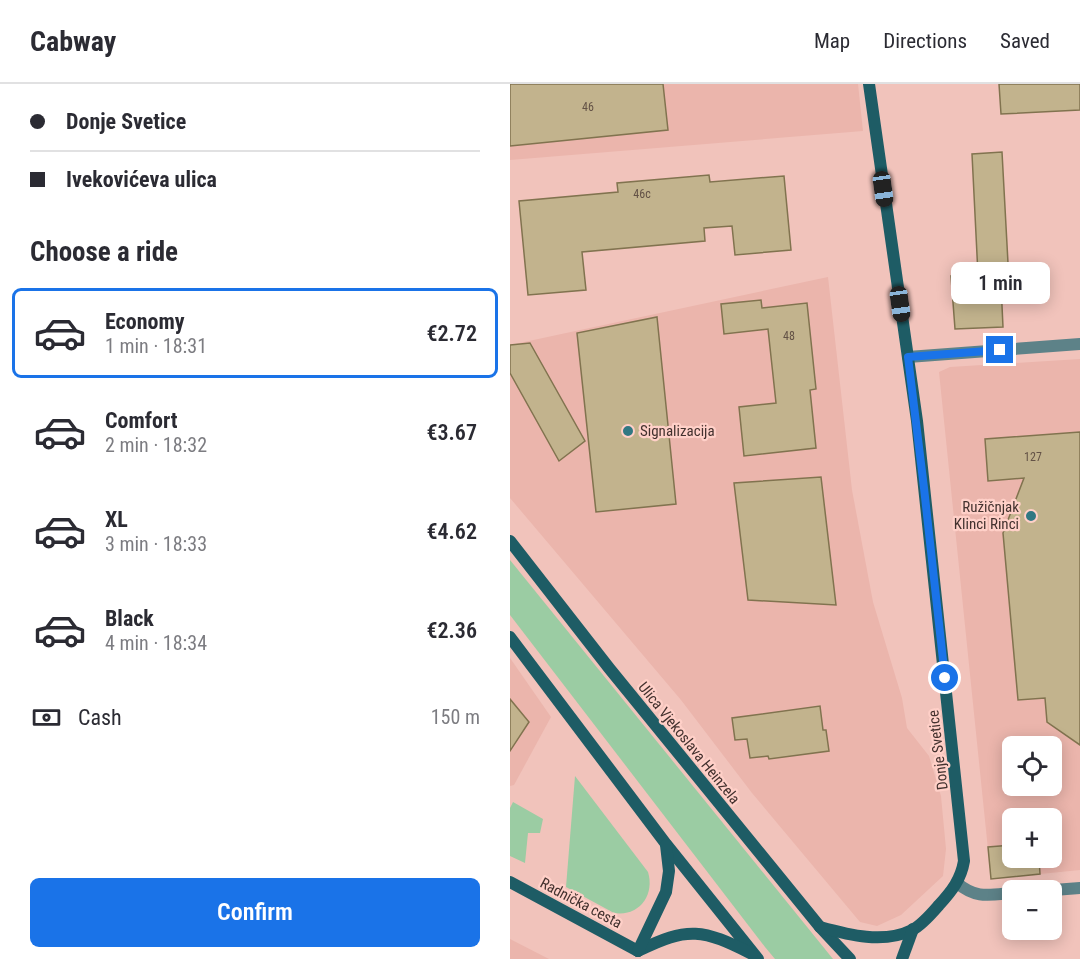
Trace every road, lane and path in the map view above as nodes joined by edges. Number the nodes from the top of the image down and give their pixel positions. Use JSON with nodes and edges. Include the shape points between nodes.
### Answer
{"nodes":[{"id":1,"x":869,"y":84,"type":"edge"},
{"id":2,"x":1080,"y":345,"type":"edge"},
{"id":3,"x":908,"y":357,"type":"junction"},
{"id":4,"x":510,"y":542,"type":"edge"},
{"id":5,"x":510,"y":637,"type":"edge"},
{"id":6,"x":666,"y":844,"type":"junction"},
{"id":7,"x":510,"y":882,"type":"edge"},
{"id":8,"x":957,"y":883,"type":"junction"},
{"id":9,"x":1080,"y":888,"type":"edge"},
{"id":10,"x":1062,"y":889,"type":"edge"},
{"id":11,"x":1002,"y":894,"type":"edge"},
{"id":12,"x":820,"y":927,"type":"junction"},
{"id":13,"x":913,"y":929,"type":"junction"},
{"id":14,"x":635,"y":955,"type":"edge"},
{"id":15,"x":756,"y":957,"type":"edge"},
{"id":16,"x":850,"y":959,"type":"edge"},
{"id":17,"x":902,"y":959,"type":"edge"}],
"edges":[{"from":1,"to":3,"type":"street","name":"Donje Svetice"},
{"from":2,"to":3,"type":"street"},
{"from":3,"to":8,"type":"street","name":"Donje Svetice","via":[[965,850]]},
{"from":4,"to":12,"type":"street","name":"Ulica Vjekoslava Heinzela"},
{"from":5,"to":6,"type":"street"},
{"from":6,"to":14,"type":"street","via":[[666,892]]},
{"from":6,"to":15,"type":"street"},
{"from":7,"to":14,"type":"street","name":"Radnička cesta"},
{"from":8,"to":11,"type":"street","via":[[979,895]]},
{"from":8,"to":13,"type":"street","name":"Donje Svetice"},
{"from":9,"to":10,"type":"street"},
{"from":12,"to":13,"type":"street","via":[[882,937]]},
{"from":12,"to":16,"type":"street","name":"Ulica Vjekoslava Heinzela"},
{"from":13,"to":17,"type":"street"},
{"from":14,"to":15,"type":"street","via":[[662,939],[699,933],[726,941]]}]}
